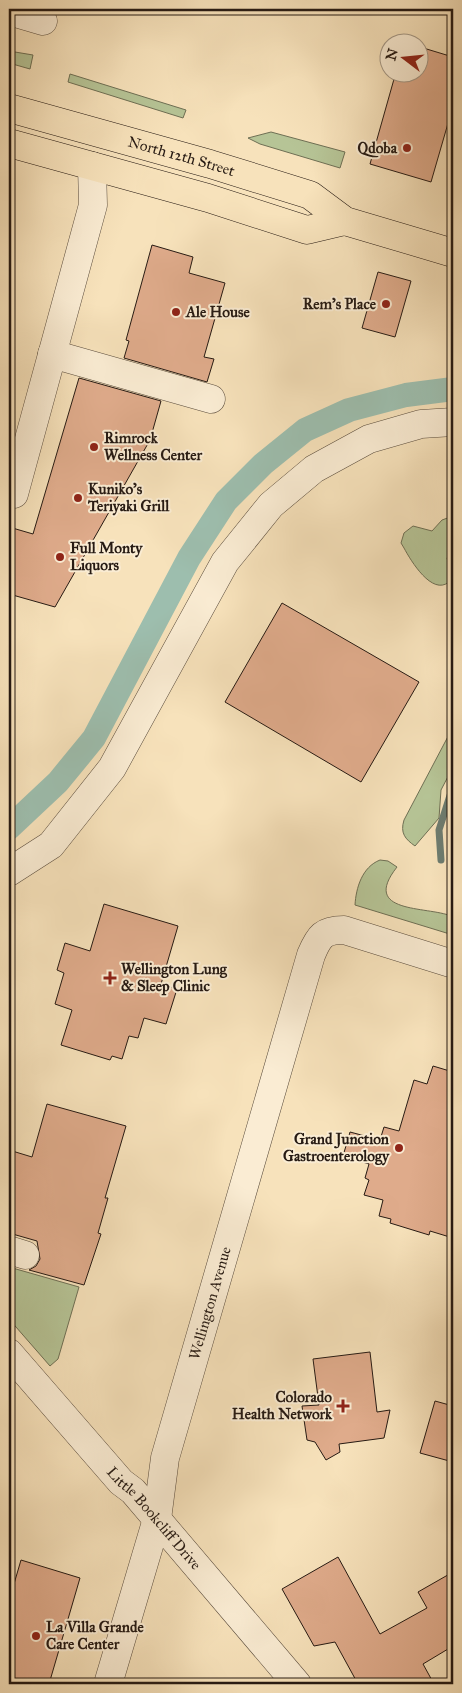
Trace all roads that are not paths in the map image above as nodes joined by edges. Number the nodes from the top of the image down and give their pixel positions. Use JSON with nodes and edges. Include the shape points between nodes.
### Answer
{"nodes":[{"id":1,"x":9,"y":11,"type":"edge"},
{"id":2,"x":43,"y":21,"type":"dead end"},
{"id":3,"x":9,"y":108,"type":"edge"},
{"id":4,"x":100,"y":133,"type":"junction"},
{"id":5,"x":9,"y":143,"type":"edge"},
{"id":6,"x":92,"y":166,"type":"junction"},
{"id":7,"x":345,"y":221,"type":"junction"},
{"id":8,"x":453,"y":253,"type":"edge"},
{"id":9,"x":52,"y":354,"type":"junction"},
{"id":10,"x":211,"y":400,"type":"dead end"},
{"id":11,"x":453,"y":422,"type":"edge"},
{"id":12,"x":9,"y":492,"type":"edge"},
{"id":13,"x":9,"y":872,"type":"edge"},
{"id":14,"x":453,"y":964,"type":"edge"},
{"id":15,"x":9,"y":1353,"type":"edge"},
{"id":16,"x":157,"y":1519,"type":"junction"},
{"id":17,"x":108,"y":1684,"type":"edge"},
{"id":18,"x":298,"y":1684,"type":"edge"}],
"edges":[{"from":1,"to":2,"type":"street"},
{"from":3,"to":4,"type":"main road","name":"North 12th Street"},
{"from":4,"to":6,"type":"main road"},
{"from":4,"to":7,"type":"main road","name":"North 12th Street","via":[[310,195]]},
{"from":5,"to":6,"type":"main road","name":"North 12th Street"},
{"from":6,"to":7,"type":"main road","name":"North 12th Street","via":[[307,230]]},
{"from":6,"to":9,"type":"street","via":[[93,205]]},
{"from":7,"to":8,"type":"main road","name":"North 12th Street"},
{"from":9,"to":10,"type":"street"},
{"from":9,"to":12,"type":"street","via":[[14,494]]},
{"from":11,"to":13,"type":"street","via":[[421,424],[369,439],[314,469],[271,505],[225,562],[112,768],[51,845]]},
{"from":14,"to":16,"type":"street","name":"Wellington Avenue","via":[[344,930],[331,930],[318,938],[165,1458]]},
{"from":15,"to":16,"type":"street","name":"Little Bookcliff Drive"},
{"from":16,"to":17,"type":"street","name":"Wellington Avenue"},
{"from":16,"to":18,"type":"street","name":"Little Bookcliff Drive"}]}
